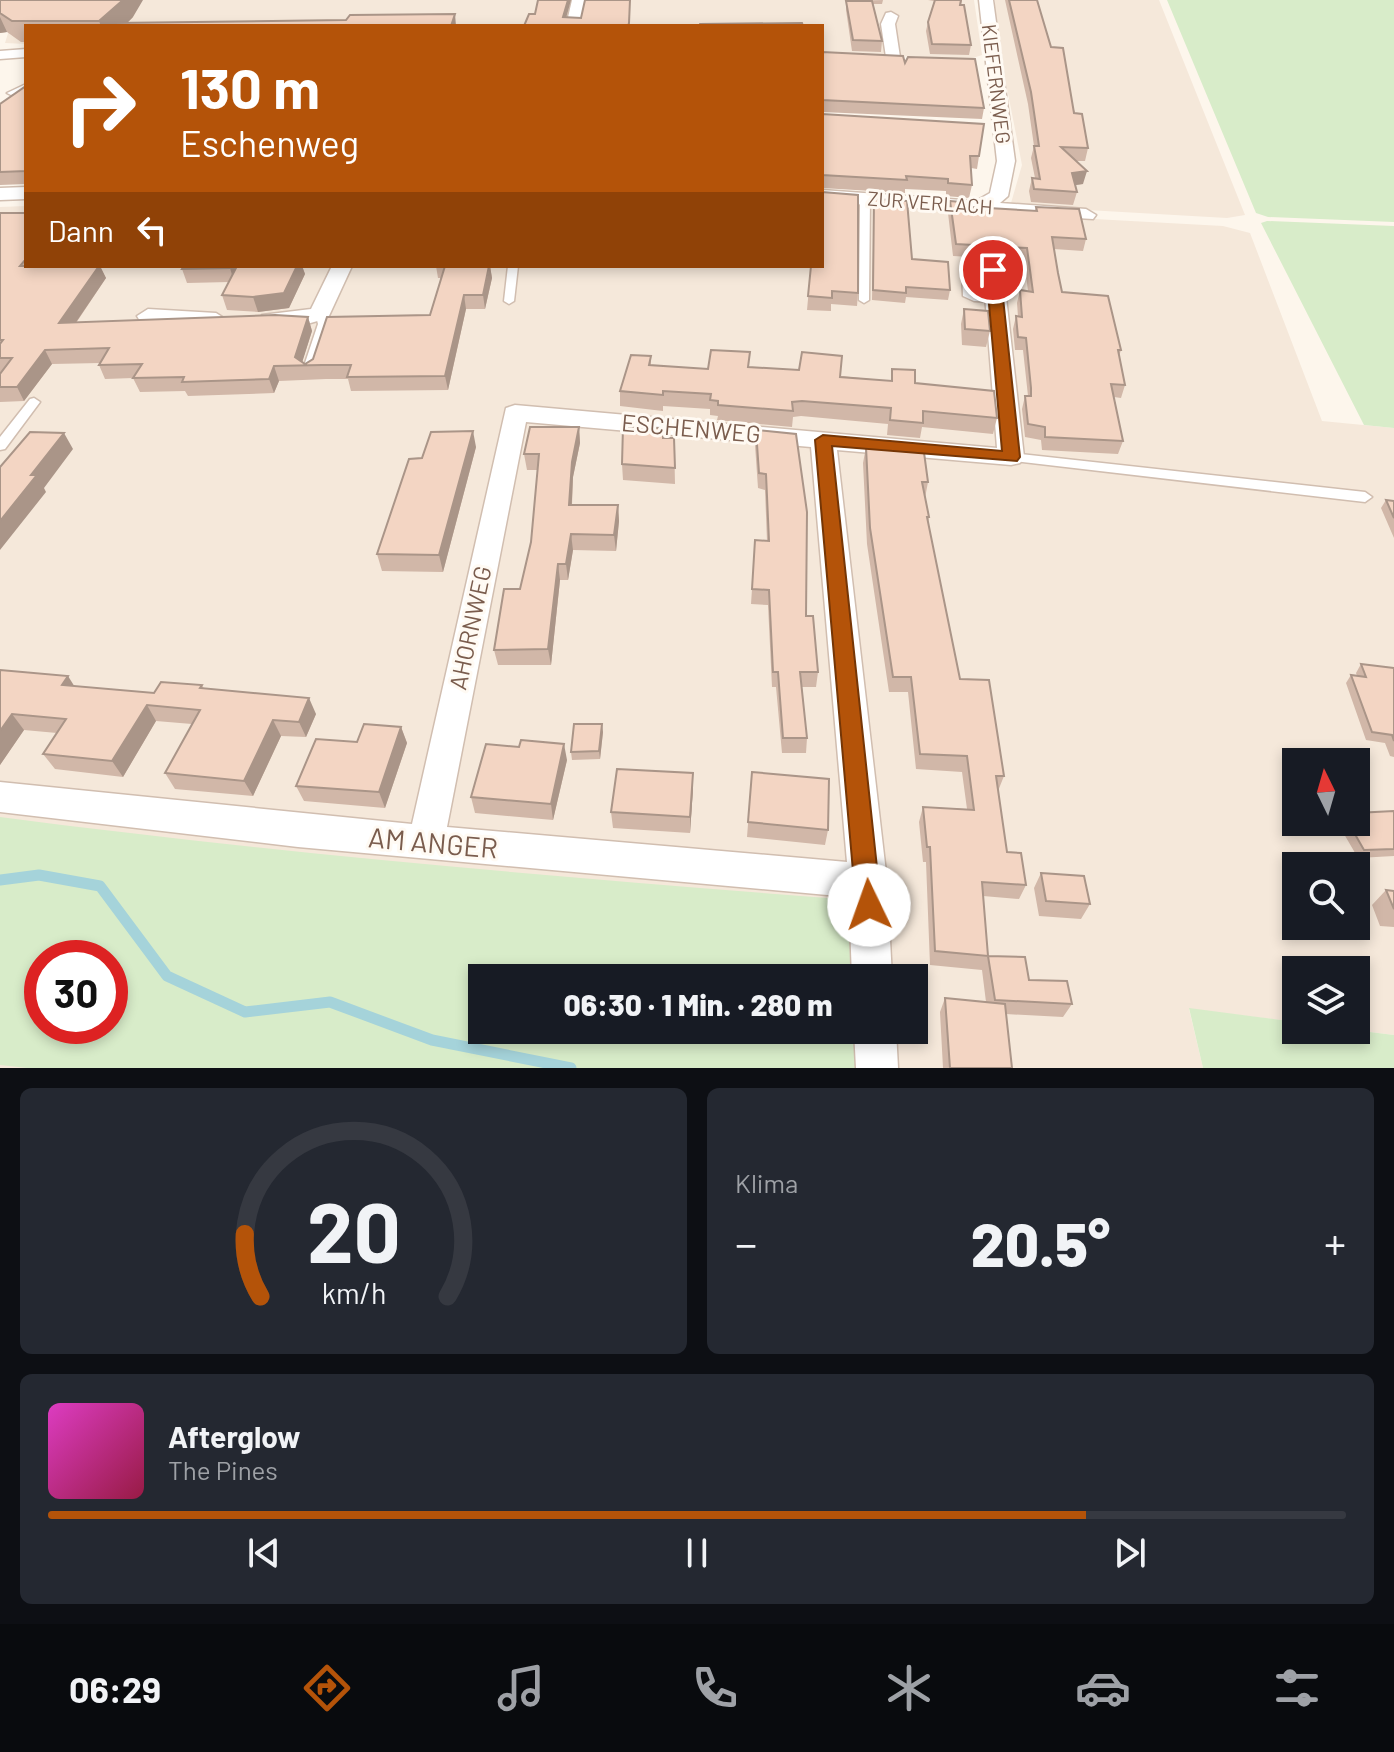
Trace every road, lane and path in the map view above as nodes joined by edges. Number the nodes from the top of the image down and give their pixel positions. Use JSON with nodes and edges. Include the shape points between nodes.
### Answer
{"nodes":[{"id":1,"x":579,"y":0,"type":"edge"},
{"id":2,"x":986,"y":0,"type":"edge"},
{"id":3,"x":891,"y":16,"type":"dead end"},
{"id":4,"x":573,"y":24,"type":"edge"},
{"id":5,"x":24,"y":53,"type":"edge"},
{"id":6,"x":0,"y":55,"type":"edge"},
{"id":7,"x":893,"y":58,"type":"edge"},
{"id":8,"x":24,"y":87,"type":"edge"},
{"id":9,"x":11,"y":93,"type":"edge"},
{"id":10,"x":24,"y":193,"type":"edge"},
{"id":11,"x":0,"y":194,"type":"edge"},
{"id":12,"x":824,"y":196,"type":"edge"},
{"id":13,"x":865,"y":198,"type":"junction"},
{"id":14,"x":983,"y":205,"type":"junction"},
{"id":15,"x":1086,"y":215,"type":"dead end"},
{"id":16,"x":341,"y":268,"type":"edge"},
{"id":17,"x":513,"y":268,"type":"edge"},
{"id":18,"x":993,"y":270,"type":"dead end"},
{"id":19,"x":864,"y":300,"type":"dead end"},
{"id":20,"x":509,"y":301,"type":"dead end"},
{"id":21,"x":320,"y":313,"type":"junction"},
{"id":22,"x":148,"y":316,"type":"edge"},
{"id":23,"x":308,"y":372,"type":"edge"},
{"id":24,"x":34,"y":402,"type":"dead end"},
{"id":25,"x":515,"y":413,"type":"joint"},
{"id":26,"x":823,"y":440,"type":"junction"},
{"id":27,"x":0,"y":446,"type":"edge"},
{"id":28,"x":1011,"y":457,"type":"junction"},
{"id":29,"x":1365,"y":497,"type":"dead end"},
{"id":30,"x":0,"y":797,"type":"edge"},
{"id":31,"x":426,"y":843,"type":"junction"},
{"id":32,"x":868,"y":881,"type":"junction"},
{"id":33,"x":871,"y":964,"type":"edge"},
{"id":34,"x":876,"y":1044,"type":"edge"},
{"id":35,"x":877,"y":1068,"type":"edge"}],
"edges":[{"from":1,"to":4,"type":"street"},
{"from":2,"to":14,"type":"street","name":"KIEFERNWEG","via":[[985,63],[993,128],[1006,161],[999,196]]},
{"from":3,"to":7,"type":"street"},
{"from":5,"to":6,"type":"street"},
{"from":8,"to":9,"type":"lane"},
{"from":10,"to":11,"type":"street"},
{"from":12,"to":13,"type":"street","name":"ZUR VERLACH"},
{"from":13,"to":14,"type":"street","name":"ZUR VERLACH"},
{"from":13,"to":19,"type":"lane"},
{"from":14,"to":15,"type":"street","name":"ZUR VERLACH"},
{"from":16,"to":21,"type":"street"},
{"from":17,"to":20,"type":"lane"},
{"from":18,"to":28,"type":"street"},
{"from":21,"to":22,"type":"street","via":[[300,319]]},
{"from":21,"to":23,"type":"lane","via":[[324,324]]},
{"from":24,"to":27,"type":"lane"},
{"from":25,"to":26,"type":"street","name":"ESCHENWEG"},
{"from":25,"to":31,"type":"street","name":"AHORNWEG"},
{"from":26,"to":28,"type":"street","name":"ESCHENWEG"},
{"from":26,"to":32,"type":"street"},
{"from":28,"to":29,"type":"lane","name":"ESCHENWEG"},
{"from":30,"to":31,"type":"street","name":"AM ANGER"},
{"from":31,"to":32,"type":"street","name":"AM ANGER"},
{"from":32,"to":33,"type":"street"},
{"from":34,"to":35,"type":"street"}]}
